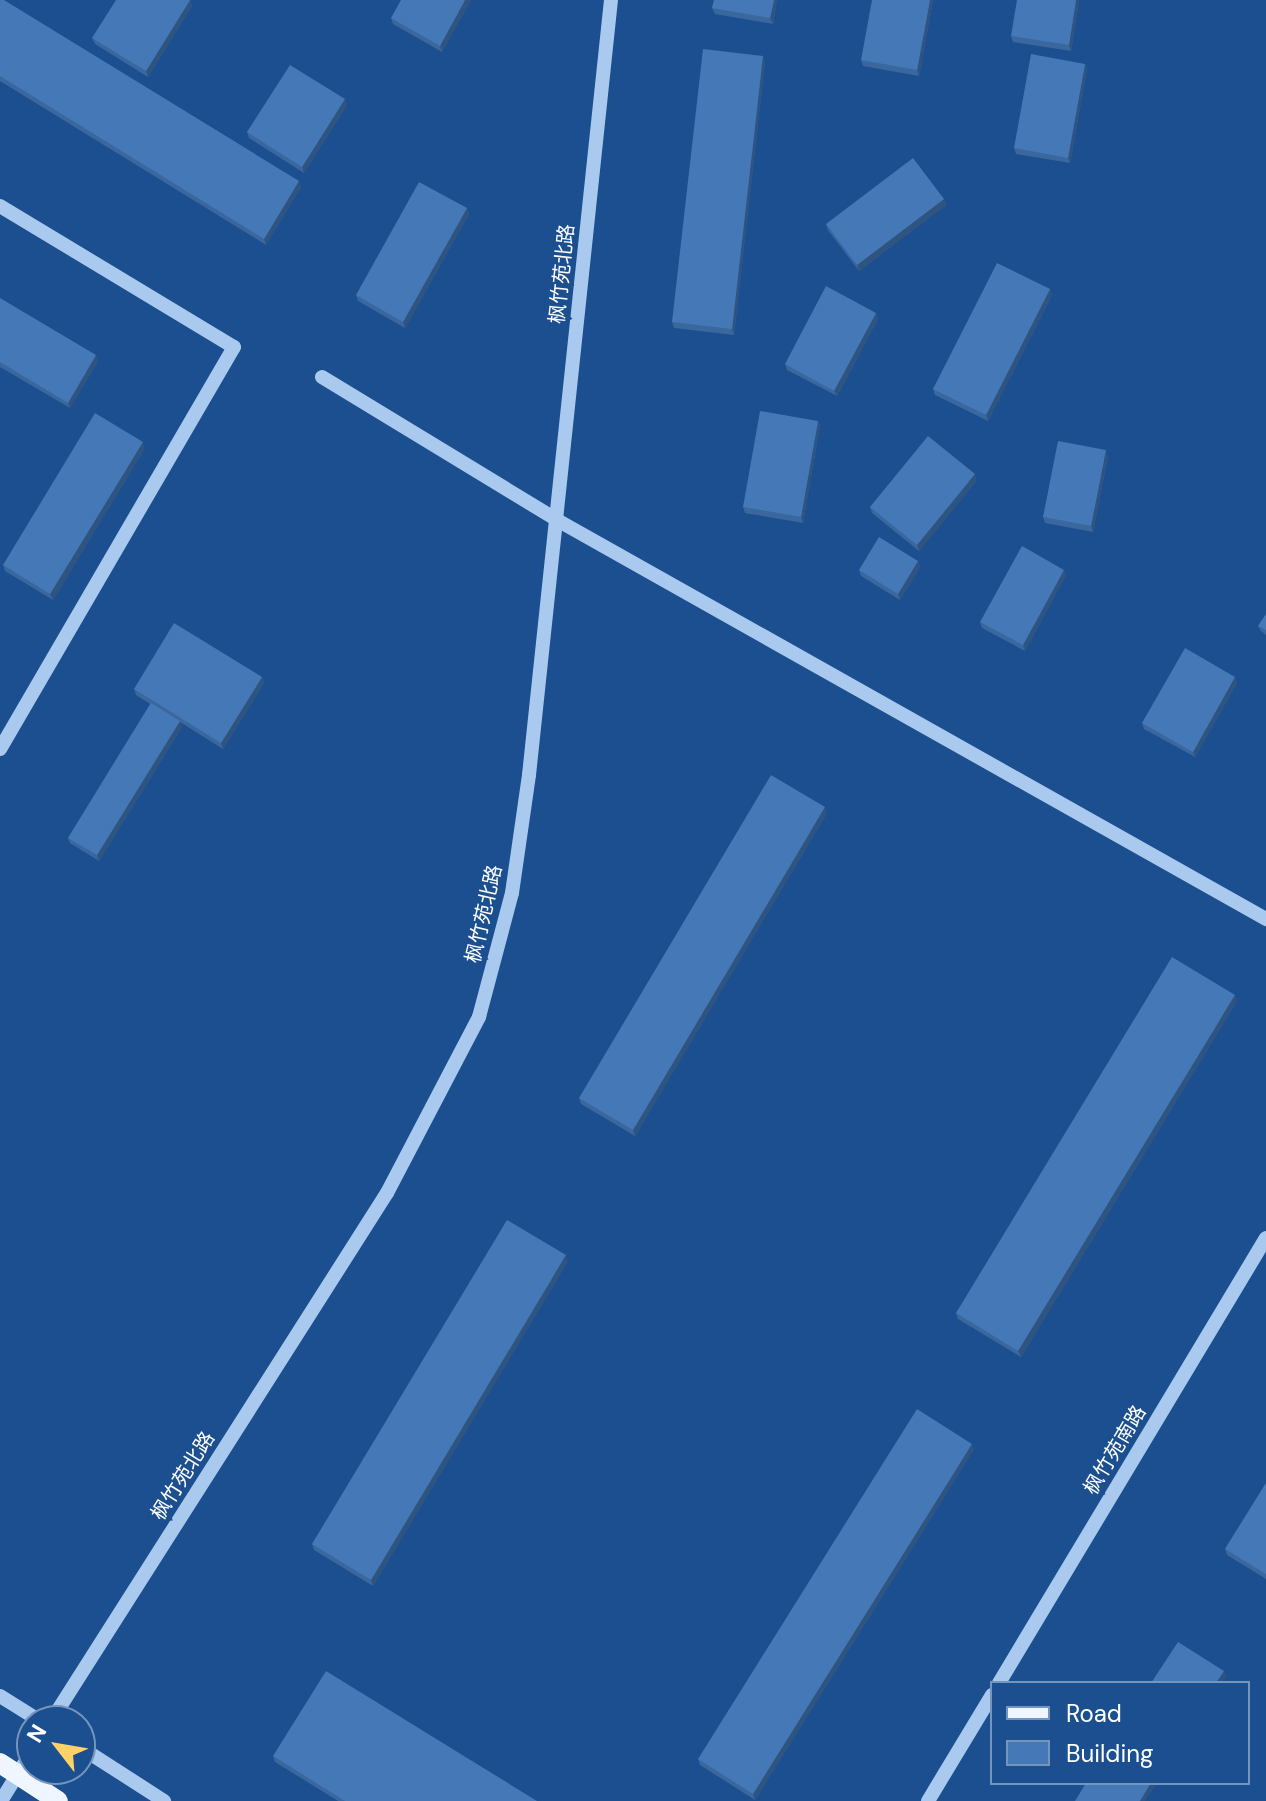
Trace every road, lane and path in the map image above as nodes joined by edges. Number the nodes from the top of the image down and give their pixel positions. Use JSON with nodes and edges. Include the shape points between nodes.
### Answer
{"nodes":[{"id":1,"x":611,"y":0,"type":"edge"},
{"id":2,"x":0,"y":206,"type":"edge"},
{"id":3,"x":322,"y":377,"type":"dead end"},
{"id":4,"x":557,"y":520,"type":"junction"},
{"id":5,"x":0,"y":749,"type":"edge"},
{"id":6,"x":1266,"y":919,"type":"edge"},
{"id":7,"x":1266,"y":1238,"type":"edge"},
{"id":8,"x":1000,"y":1681,"type":"edge"},
{"id":9,"x":990,"y":1698,"type":"edge"},
{"id":10,"x":61,"y":1705,"type":"edge"},
{"id":11,"x":96,"y":1757,"type":"edge"},
{"id":12,"x":9,"y":1769,"type":"edge"},
{"id":13,"x":1,"y":1801,"type":"edge"},
{"id":14,"x":58,"y":1801,"type":"edge"},
{"id":15,"x":164,"y":1801,"type":"edge"},
{"id":16,"x":928,"y":1801,"type":"edge"}],
"edges":[{"from":1,"to":4,"type":"street","name":"枫竹苑北路"},
{"from":2,"to":5,"type":"street","via":[[234,347]]},
{"from":3,"to":4,"type":"street"},
{"from":4,"to":6,"type":"street"},
{"from":4,"to":10,"type":"street","name":"枫竹苑北路","via":[[512,893],[479,1017],[387,1193]]},
{"from":7,"to":8,"type":"street","name":"枫竹苑南路"},
{"from":9,"to":16,"type":"street"},
{"from":11,"to":15,"type":"street"},
{"from":12,"to":13,"type":"street"},
{"from":12,"to":14,"type":"main road"}]}
